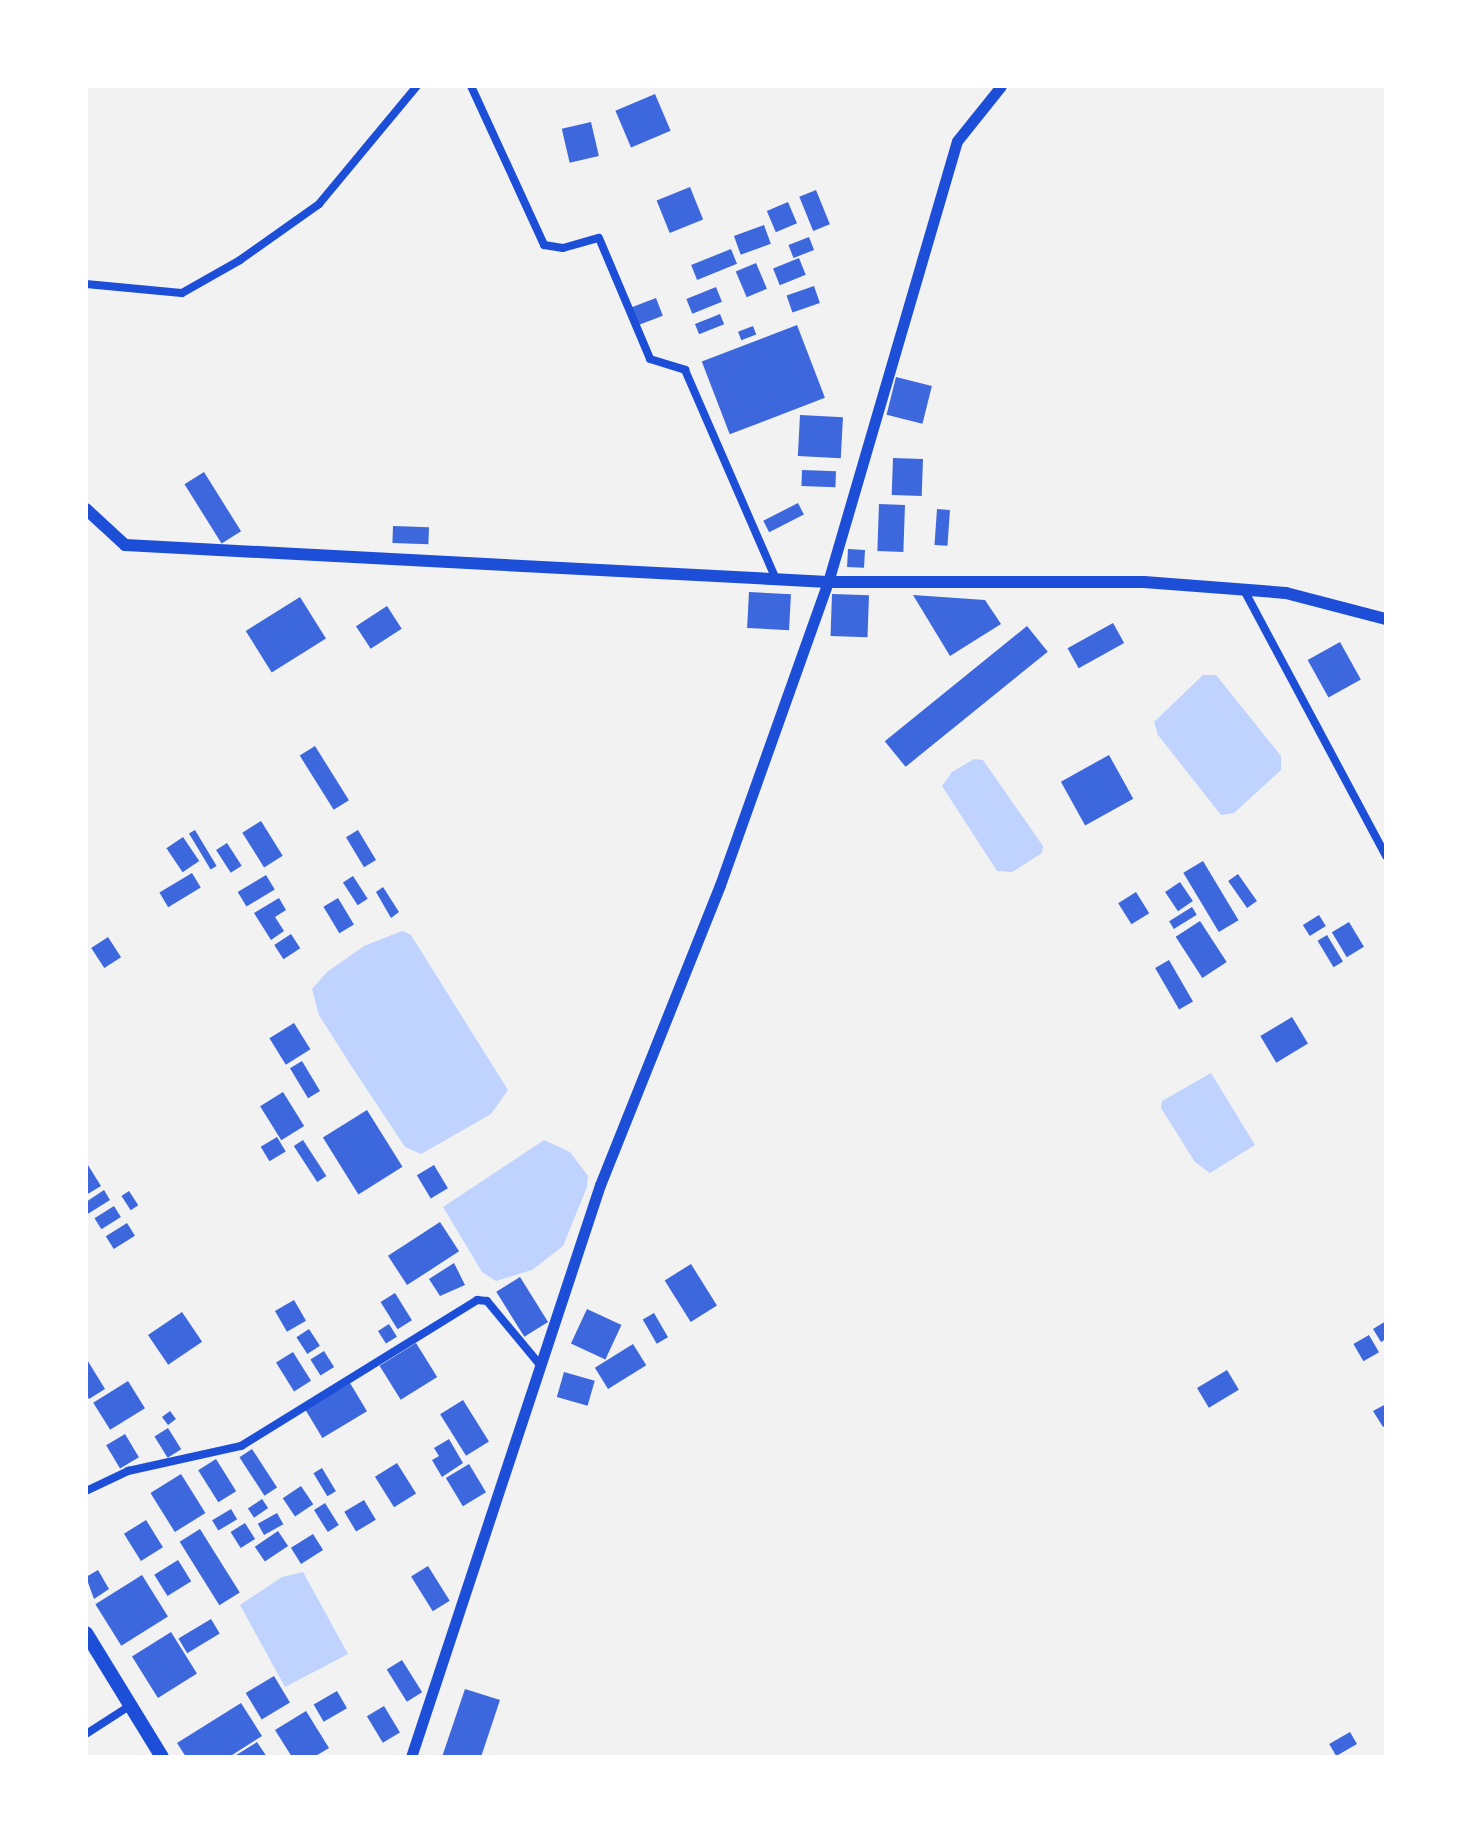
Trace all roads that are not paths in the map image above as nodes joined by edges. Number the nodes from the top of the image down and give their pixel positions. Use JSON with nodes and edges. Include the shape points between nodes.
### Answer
{"nodes":[{"id":1,"x":417,"y":86,"type":"edge"},
{"id":2,"x":471,"y":86,"type":"edge"},
{"id":3,"x":1001,"y":86,"type":"edge"},
{"id":4,"x":86,"y":284,"type":"edge"},
{"id":5,"x":86,"y":509,"type":"edge"},
{"id":6,"x":776,"y":579,"type":"junction"},
{"id":7,"x":828,"y":582,"type":"junction"},
{"id":8,"x":1244,"y":590,"type":"junction"},
{"id":9,"x":1386,"y":619,"type":"edge"},
{"id":10,"x":1386,"y":856,"type":"edge"},
{"id":11,"x":542,"y":1367,"type":"junction"},
{"id":12,"x":86,"y":1491,"type":"edge"},
{"id":13,"x":86,"y":1633,"type":"edge"},
{"id":14,"x":131,"y":1705,"type":"junction"},
{"id":15,"x":86,"y":1734,"type":"edge"},
{"id":16,"x":162,"y":1757,"type":"edge"},
{"id":17,"x":411,"y":1757,"type":"edge"}],
"edges":[{"from":1,"to":4,"type":"street","via":[[319,204],[240,260],[182,293]]},
{"from":2,"to":6,"type":"street","via":[[544,245],[563,248],[599,238],[650,359],[685,370]]},
{"from":3,"to":7,"type":"street","via":[[957,141]]},
{"from":5,"to":6,"type":"main road","via":[[125,545]]},
{"from":6,"to":7,"type":"main road"},
{"from":7,"to":8,"type":"main road","via":[[1144,582]]},
{"from":7,"to":11,"type":"street","via":[[720,885],[600,1185]]},
{"from":8,"to":9,"type":"main road","via":[[1286,593]]},
{"from":8,"to":10,"type":"street"},
{"from":11,"to":12,"type":"street","via":[[487,1301],[477,1300],[241,1446],[128,1471]]},
{"from":11,"to":17,"type":"street"},
{"from":13,"to":14,"type":"highway"},
{"from":14,"to":15,"type":"street"},
{"from":14,"to":16,"type":"highway"}]}
